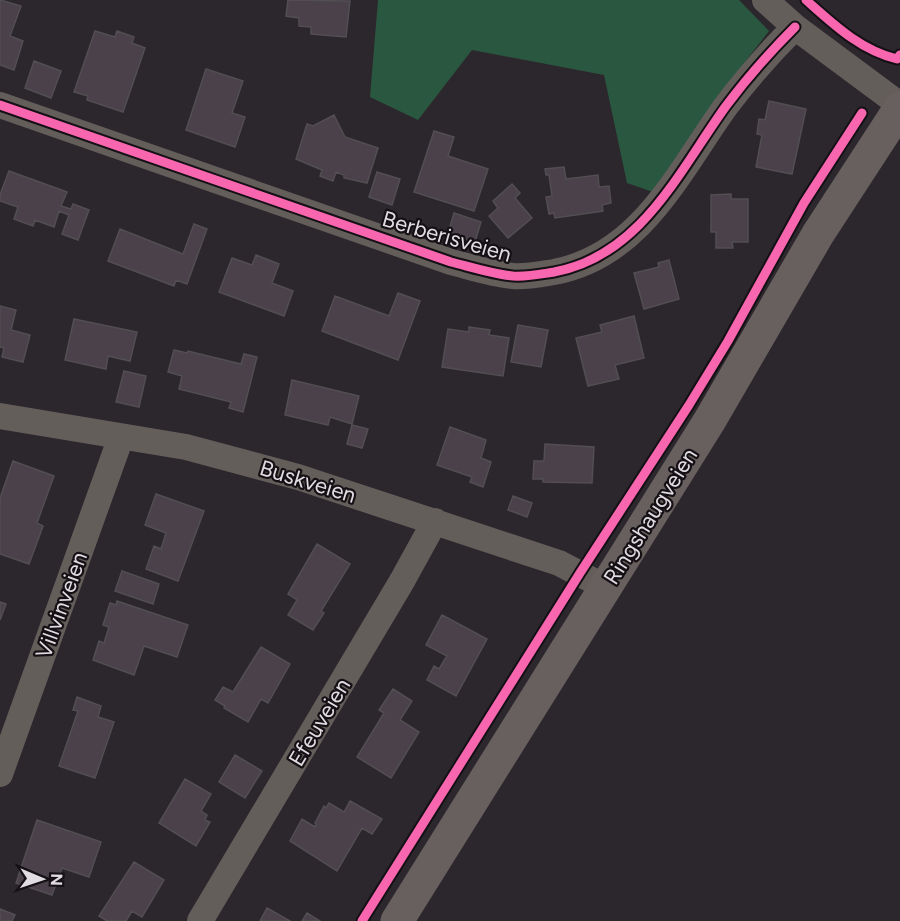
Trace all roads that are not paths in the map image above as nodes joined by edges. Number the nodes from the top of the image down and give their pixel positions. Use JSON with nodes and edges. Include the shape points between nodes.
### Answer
{"nodes":[{"id":1,"x":765,"y":0,"type":"edge"},
{"id":2,"x":795,"y":27,"type":"junction"},
{"id":3,"x":0,"y":105,"type":"edge"},
{"id":4,"x":900,"y":106,"type":"edge"},
{"id":5,"x":0,"y":416,"type":"edge"},
{"id":6,"x":121,"y":437,"type":"junction"},
{"id":7,"x":435,"y":521,"type":"junction"},
{"id":8,"x":605,"y":587,"type":"junction"},
{"id":9,"x":0,"y":774,"type":"edge"},
{"id":10,"x":200,"y":921,"type":"edge"},
{"id":11,"x":397,"y":921,"type":"edge"}],
"edges":[{"from":1,"to":2,"type":"street"},
{"from":2,"to":3,"type":"street","name":"Berberisveien","via":[[756,67],[655,209],[640,224],[606,253],[573,268],[538,275],[503,274],[451,262]]},
{"from":2,"to":4,"type":"street"},
{"from":4,"to":8,"type":"main road","name":"Ringshaugveien"},
{"from":5,"to":6,"type":"street","name":"Buskveien"},
{"from":6,"to":7,"type":"street","name":"Buskveien","via":[[186,447],[298,477]]},
{"from":6,"to":9,"type":"street","name":"Villvinveien"},
{"from":7,"to":8,"type":"street","name":"Buskveien","via":[[559,563]]},
{"from":7,"to":10,"type":"street","name":"Efeuveien"},
{"from":8,"to":11,"type":"main road","name":"Ringshaugveien"}]}
